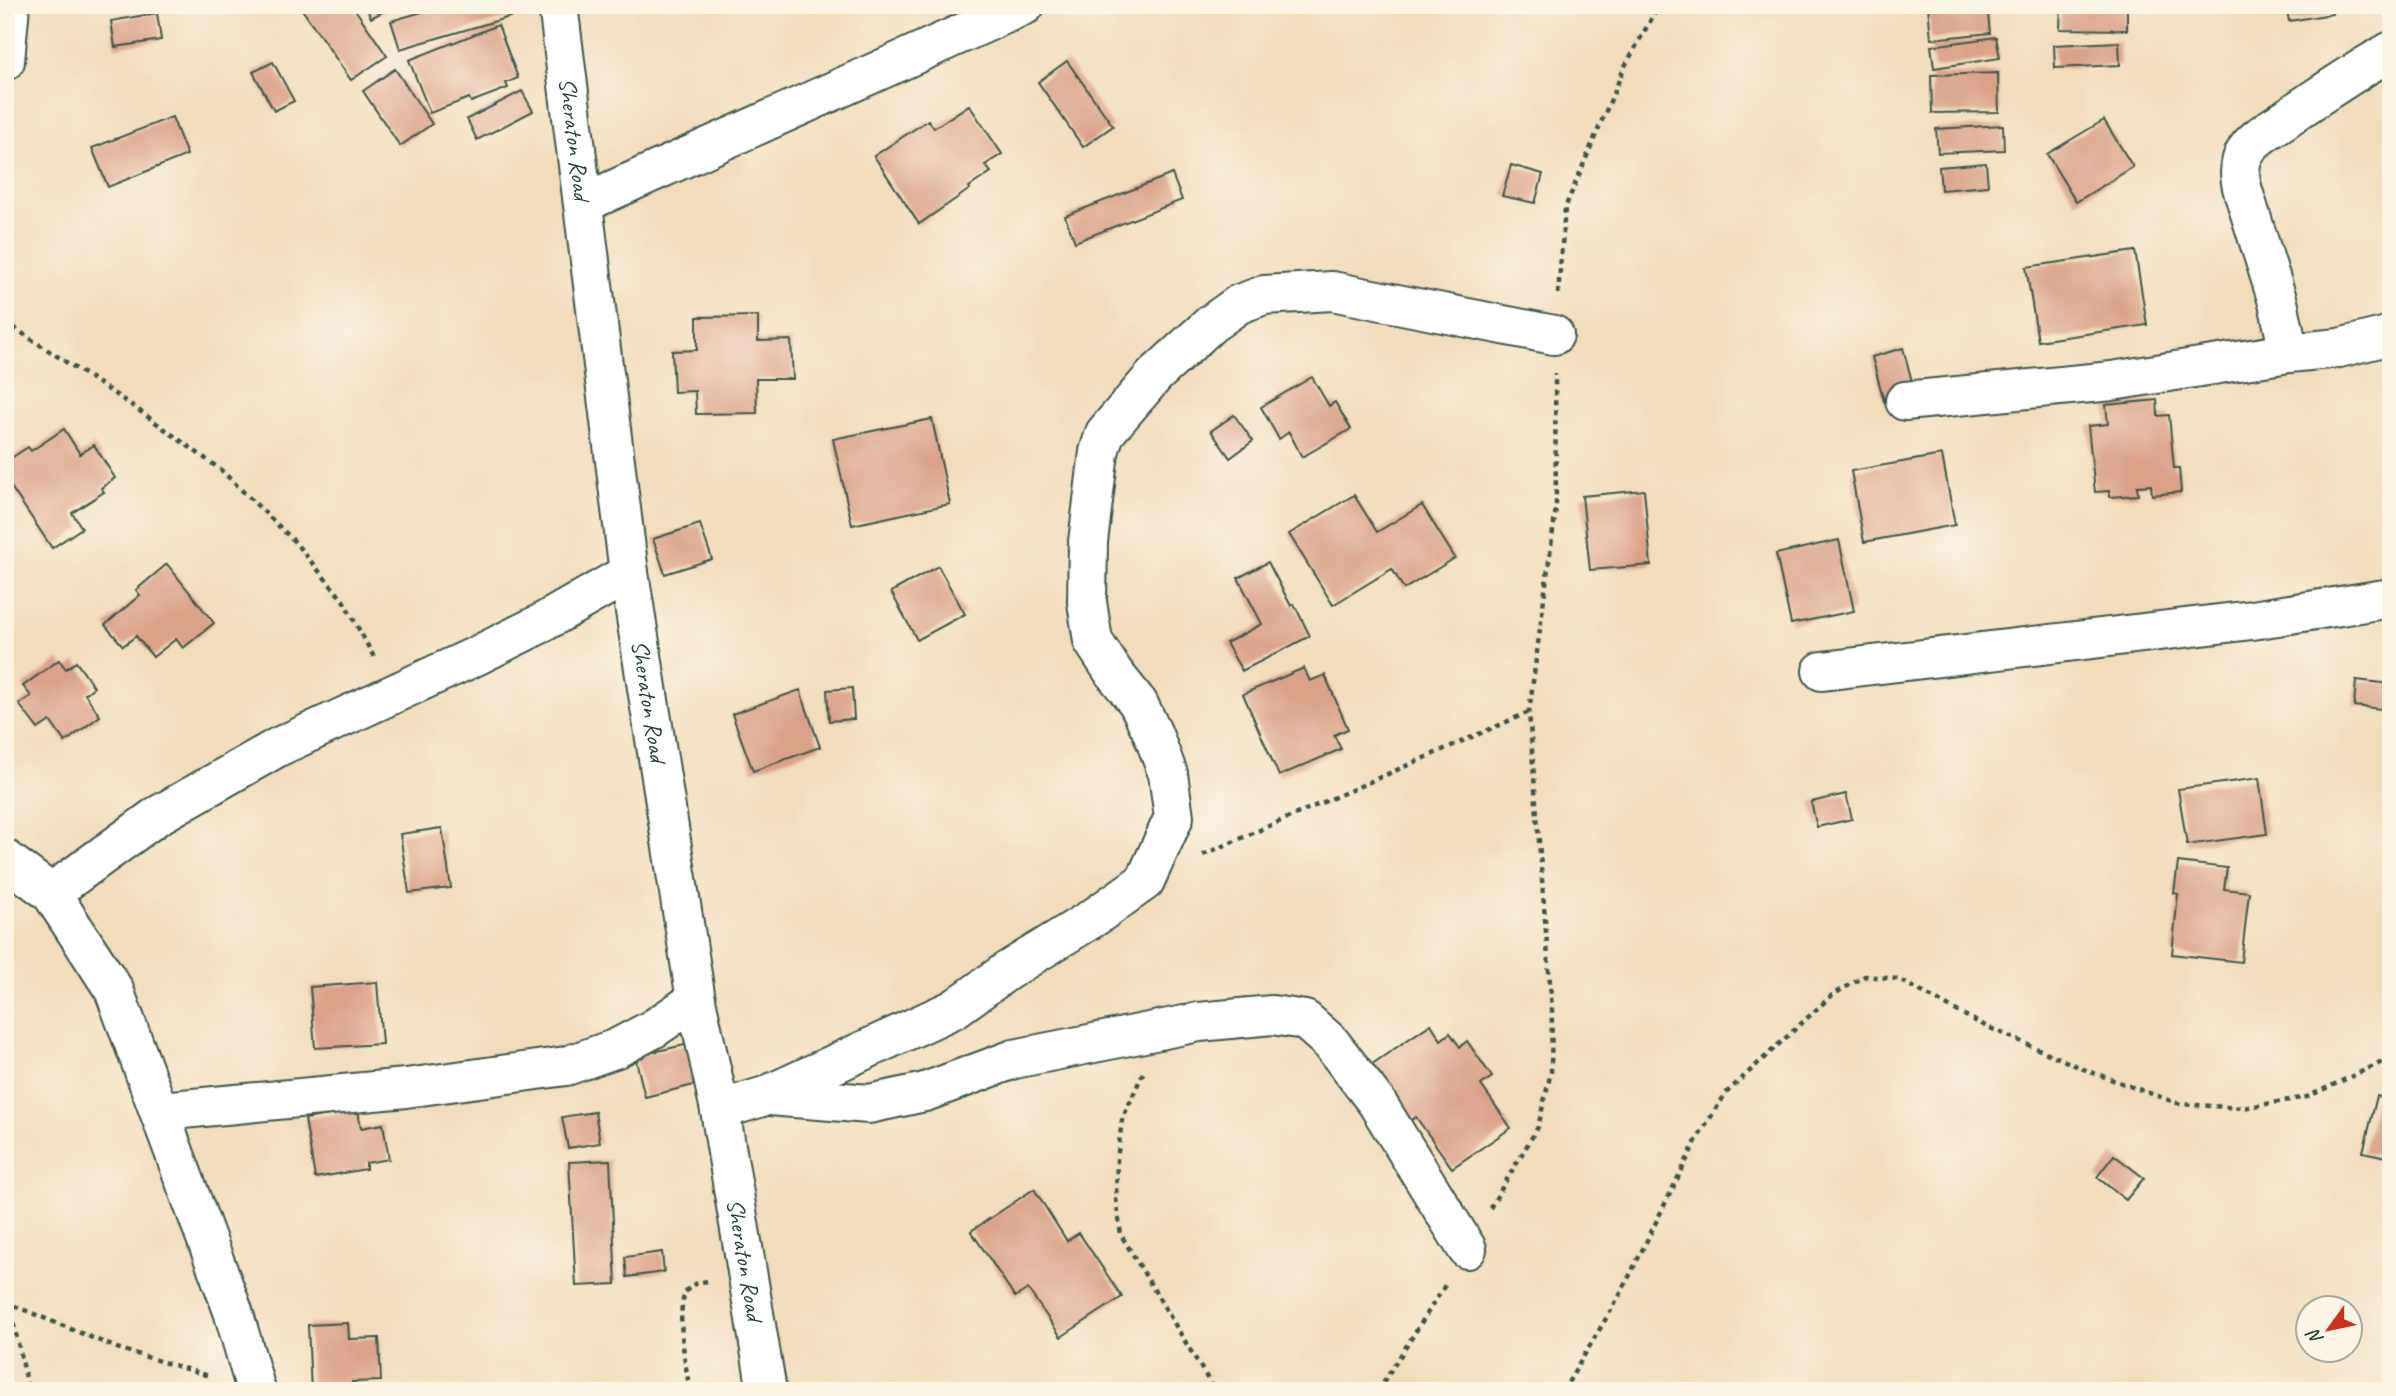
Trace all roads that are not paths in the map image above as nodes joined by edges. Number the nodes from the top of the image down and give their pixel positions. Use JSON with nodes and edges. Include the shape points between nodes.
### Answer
{"nodes":[{"id":1,"x":10,"y":5,"type":"edge"},
{"id":2,"x":558,"y":5,"type":"edge"},
{"id":3,"x":1025,"y":5,"type":"edge"},
{"id":4,"x":2391,"y":51,"type":"edge"},
{"id":5,"x":5,"y":61,"type":"edge"},
{"id":6,"x":584,"y":203,"type":"junction"},
{"id":7,"x":1554,"y":335,"type":"road end"},
{"id":8,"x":2391,"y":335,"type":"edge"},
{"id":9,"x":2289,"y":353,"type":"junction"},
{"id":10,"x":1905,"y":401,"type":"dead end"},
{"id":11,"x":629,"y":573,"type":"junction"},
{"id":12,"x":2391,"y":598,"type":"edge"},
{"id":13,"x":1822,"y":671,"type":"dead end"},
{"id":14,"x":5,"y":859,"type":"edge"},
{"id":15,"x":51,"y":893,"type":"junction"},
{"id":16,"x":696,"y":1000,"type":"junction"},
{"id":17,"x":765,"y":1096,"type":"junction"},
{"id":18,"x":720,"y":1110,"type":"junction"},
{"id":19,"x":161,"y":1111,"type":"junction"},
{"id":20,"x":1467,"y":1249,"type":"road end"},
{"id":21,"x":256,"y":1391,"type":"edge"},
{"id":22,"x":767,"y":1391,"type":"edge"}],
"edges":[{"from":1,"to":5,"type":"street"},
{"from":2,"to":6,"type":"street","name":"Sheraton Road"},
{"from":3,"to":6,"type":"street"},
{"from":4,"to":9,"type":"street","via":[[2262,135],[2249,146],[2241,162],[2243,191]]},
{"from":6,"to":11,"type":"street","name":"Sheraton Road"},
{"from":7,"to":17,"type":"street","via":[[1332,291],[1264,295],[1239,304],[1211,324],[1155,375],[1105,433],[1088,542],[1087,602],[1093,641],[1138,703],[1168,774],[1174,817],[1145,881],[954,1009]]},
{"from":8,"to":9,"type":"street","via":[[2339,348]]},
{"from":9,"to":10,"type":"street","via":[[2112,381]]},
{"from":11,"to":15,"type":"street","via":[[540,624],[278,747],[157,816]]},
{"from":11,"to":16,"type":"street","name":"Sheraton Road"},
{"from":12,"to":13,"type":"street","via":[[2252,620]]},
{"from":14,"to":15,"type":"street"},
{"from":15,"to":19,"type":"street","via":[[114,990]]},
{"from":16,"to":18,"type":"street","name":"Sheraton Road"},
{"from":16,"to":19,"type":"street","via":[[617,1048],[566,1066],[406,1088]]},
{"from":17,"to":18,"type":"street"},
{"from":17,"to":20,"type":"street","via":[[869,1104],[925,1092],[1014,1059],[1199,1022],[1272,1015],[1305,1020],[1331,1043],[1377,1103]]},
{"from":18,"to":22,"type":"street","name":"Sheraton Road"},
{"from":19,"to":21,"type":"street","via":[[233,1311]]}]}
